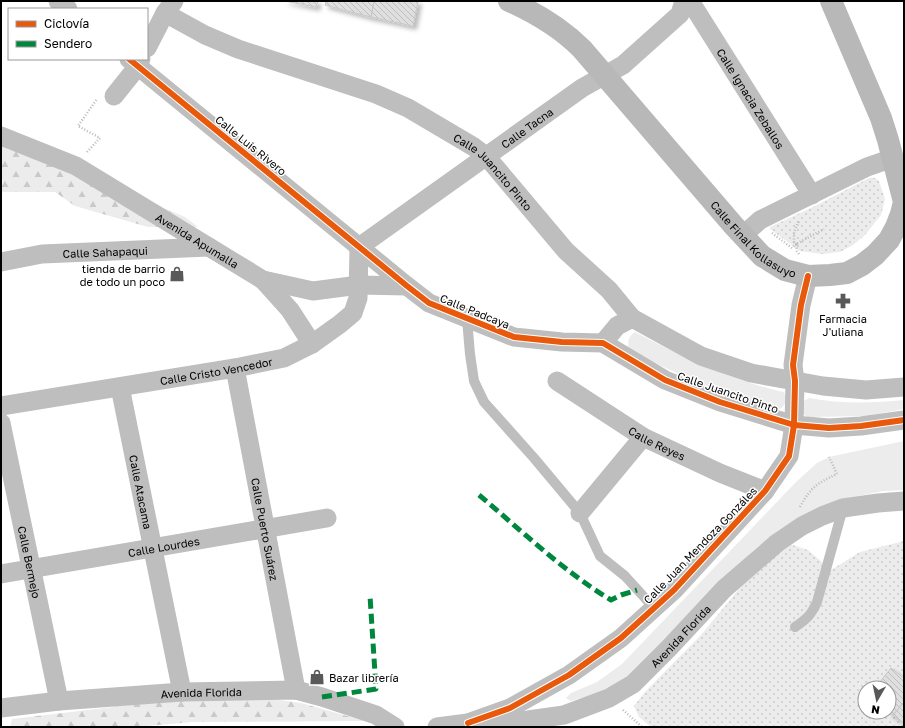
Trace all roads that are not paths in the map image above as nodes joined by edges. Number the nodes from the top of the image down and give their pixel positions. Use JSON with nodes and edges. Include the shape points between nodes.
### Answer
{"nodes":[{"id":1,"x":58,"y":1,"type":"edge"},
{"id":2,"x":509,"y":1,"type":"edge"},
{"id":3,"x":684,"y":1,"type":"edge"},
{"id":4,"x":690,"y":1,"type":"edge"},
{"id":5,"x":831,"y":1,"type":"edge"},
{"id":6,"x":170,"y":7,"type":"edge"},
{"id":7,"x":67,"y":8,"type":"edge"},
{"id":8,"x":148,"y":46,"type":"edge"},
{"id":9,"x":136,"y":61,"type":"edge"},
{"id":10,"x":604,"y":75,"type":"junction"},
{"id":11,"x":114,"y":96,"type":"road end"},
{"id":12,"x":1,"y":136,"type":"edge"},
{"id":13,"x":486,"y":156,"type":"junction"},
{"id":14,"x":893,"y":158,"type":"junction"},
{"id":15,"x":812,"y":195,"type":"junction"},
{"id":16,"x":742,"y":236,"type":"junction"},
{"id":17,"x":359,"y":246,"type":"junction"},
{"id":18,"x":209,"y":247,"type":"junction"},
{"id":19,"x":1,"y":262,"type":"edge"},
{"id":20,"x":808,"y":276,"type":"junction"},
{"id":21,"x":262,"y":280,"type":"junction"},
{"id":22,"x":359,"y":286,"type":"junction"},
{"id":23,"x":407,"y":286,"type":"junction"},
{"id":24,"x":467,"y":318,"type":"junction"},
{"id":25,"x":632,"y":318,"type":"junction"},
{"id":26,"x":603,"y":343,"type":"junction"},
{"id":27,"x":312,"y":344,"type":"junction"},
{"id":28,"x":236,"y":368,"type":"junction"},
{"id":29,"x":557,"y":381,"type":"dead end"},
{"id":30,"x":795,"y":381,"type":"junction"},
{"id":31,"x":120,"y":387,"type":"junction"},
{"id":32,"x":904,"y":387,"type":"edge"},
{"id":33,"x":1,"y":406,"type":"edge"},
{"id":34,"x":904,"y":420,"type":"edge"},
{"id":35,"x":1,"y":423,"type":"edge"},
{"id":36,"x":794,"y":425,"type":"junction"},
{"id":37,"x":644,"y":437,"type":"junction"},
{"id":38,"x":765,"y":491,"type":"junction"},
{"id":39,"x":904,"y":501,"type":"edge"},
{"id":40,"x":843,"y":508,"type":"junction"},
{"id":41,"x":580,"y":513,"type":"junction"},
{"id":42,"x":327,"y":518,"type":"dead end"},
{"id":43,"x":266,"y":529,"type":"junction"},
{"id":44,"x":154,"y":548,"type":"junction"},
{"id":45,"x":32,"y":569,"type":"junction"},
{"id":46,"x":1,"y":574,"type":"edge"},
{"id":47,"x":654,"y":608,"type":"junction"},
{"id":48,"x":795,"y":627,"type":"dead end"},
{"id":49,"x":296,"y":690,"type":"junction"},
{"id":50,"x":182,"y":692,"type":"junction"},
{"id":51,"x":59,"y":701,"type":"junction"},
{"id":52,"x":1,"y":708,"type":"edge"},
{"id":53,"x":468,"y":723,"type":"junction"},
{"id":54,"x":395,"y":727,"type":"edge"},
{"id":55,"x":437,"y":727,"type":"edge"}],
"edges":[{"from":1,"to":7,"type":"street"},
{"from":2,"to":10,"type":"main road","name":"Calle Final Kollasuyo","via":[[546,20],[573,41]]},
{"from":3,"to":10,"type":"street","name":"Calle Tacna","via":[[680,14],[623,65]]},
{"from":4,"to":15,"type":"street","name":"Calle Ignacia Zeballos"},
{"from":5,"to":14,"type":"main road","name":"Calle Final Kollasuyo","via":[[881,118]]},
{"from":6,"to":8,"type":"street"},
{"from":6,"to":13,"type":"street","name":"Calle Juancito Pinto","via":[[205,35],[238,49],[376,94],[408,108]]},
{"from":9,"to":11,"type":"street"},
{"from":9,"to":17,"type":"street","name":"Calle Luis Rivero"},
{"from":10,"to":13,"type":"street","name":"Calle Tacna"},
{"from":10,"to":16,"type":"main road","name":"Calle Final Kollasuyo"},
{"from":12,"to":18,"type":"street","name":"Avenida Apumalla","via":[[76,166]]},
{"from":13,"to":17,"type":"street","name":"Calle Tacna"},
{"from":13,"to":25,"type":"street","name":"Calle Juancito Pinto","via":[[566,251],[609,290]]},
{"from":14,"to":15,"type":"street","via":[[867,167]]},
{"from":14,"to":20,"type":"main road","name":"Calle Final Kollasuyo","via":[[904,202],[896,227],[888,240],[875,255],[847,272]]},
{"from":15,"to":16,"type":"street","via":[[760,220]]},
{"from":16,"to":20,"type":"main road","name":"Calle Final Kollasuyo","via":[[762,256],[785,270]]},
{"from":17,"to":22,"type":"street","name":"Calle Cristo Vencedor"},
{"from":17,"to":23,"type":"street","name":"Calle Padcaya"},
{"from":18,"to":19,"type":"street","name":"Calle Sahapaqui","via":[[42,254]]},
{"from":18,"to":21,"type":"street","name":"Avenida Apumalla"},
{"from":20,"to":30,"type":"street","name":"Calle Juan Mendoza Gonzáles","via":[[792,365]]},
{"from":21,"to":22,"type":"street","name":"Avenida Apumalla","via":[[313,291]]},
{"from":21,"to":27,"type":"street","via":[[290,310]]},
{"from":22,"to":23,"type":"street","name":"Avenida Apumalla"},
{"from":22,"to":27,"type":"street","name":"Calle Cristo Vencedor","via":[[353,313]]},
{"from":23,"to":24,"type":"street","name":"Calle Padcaya","via":[[429,303]]},
{"from":24,"to":26,"type":"street","name":"Calle Padcaya","via":[[514,337]]},
{"from":24,"to":41,"type":"lane","via":[[474,381],[484,402]]},
{"from":25,"to":26,"type":"street","via":[[617,326]]},
{"from":25,"to":30,"type":"street","name":"Calle Juancito Pinto","via":[[701,356],[752,373]]},
{"from":26,"to":36,"type":"street","name":"Calle Juancito Pinto","via":[[665,380],[720,402]]},
{"from":27,"to":28,"type":"street","name":"Calle Cristo Vencedor","via":[[284,358]]},
{"from":28,"to":31,"type":"street","name":"Calle Cristo Vencedor"},
{"from":28,"to":43,"type":"street","name":"Calle Puerto Suárez"},
{"from":29,"to":37,"type":"street","name":"Calle Reyes"},
{"from":30,"to":32,"type":"street","name":"Calle Juancito Pinto","via":[[866,390]]},
{"from":30,"to":36,"type":"street","name":"Calle Juan Mendoza Gonzáles"},
{"from":31,"to":33,"type":"street","name":"Calle Cristo Vencedor"},
{"from":31,"to":44,"type":"street","name":"Calle Atacama"},
{"from":34,"to":36,"type":"street","name":"Calle Juancito Pinto","via":[[829,428]]},
{"from":35,"to":45,"type":"street","name":"Calle Bermejo"},
{"from":36,"to":38,"type":"street","name":"Calle Juan Mendoza Gonzáles","via":[[789,456]]},
{"from":37,"to":38,"type":"street","name":"Calle Reyes"},
{"from":37,"to":41,"type":"street"},
{"from":38,"to":47,"type":"street","name":"Calle Juan Mendoza Gonzáles","via":[[674,590]]},
{"from":39,"to":40,"type":"street","name":"Avenida Florida"},
{"from":40,"to":48,"type":"lane","via":[[817,602],[804,622]]},
{"from":40,"to":53,"type":"street","name":"Avenida Florida","via":[[802,526],[777,543],[724,589],[633,684],[609,698],[564,715]]},
{"from":41,"to":47,"type":"lane","via":[[600,556],[626,576]]},
{"from":42,"to":43,"type":"street","name":"Calle Lourdes"},
{"from":43,"to":44,"type":"street","name":"Calle Lourdes"},
{"from":43,"to":49,"type":"street","name":"Calle Puerto Suárez"},
{"from":44,"to":45,"type":"street","name":"Calle Lourdes"},
{"from":44,"to":50,"type":"street","name":"Calle Atacama"},
{"from":45,"to":46,"type":"street","name":"Calle Lourdes"},
{"from":45,"to":51,"type":"street","name":"Calle Bermejo"},
{"from":47,"to":53,"type":"street","name":"Calle Juan Mendoza Gonzáles","via":[[621,638],[569,675],[510,708]]},
{"from":49,"to":50,"type":"street","name":"Avenida Florida"},
{"from":49,"to":54,"type":"street","name":"Avenida Florida","via":[[376,715]]},
{"from":50,"to":51,"type":"street","name":"Avenida Florida"},
{"from":51,"to":52,"type":"street","name":"Avenida Florida"},
{"from":53,"to":55,"type":"street","name":"Avenida Florida"}]}
